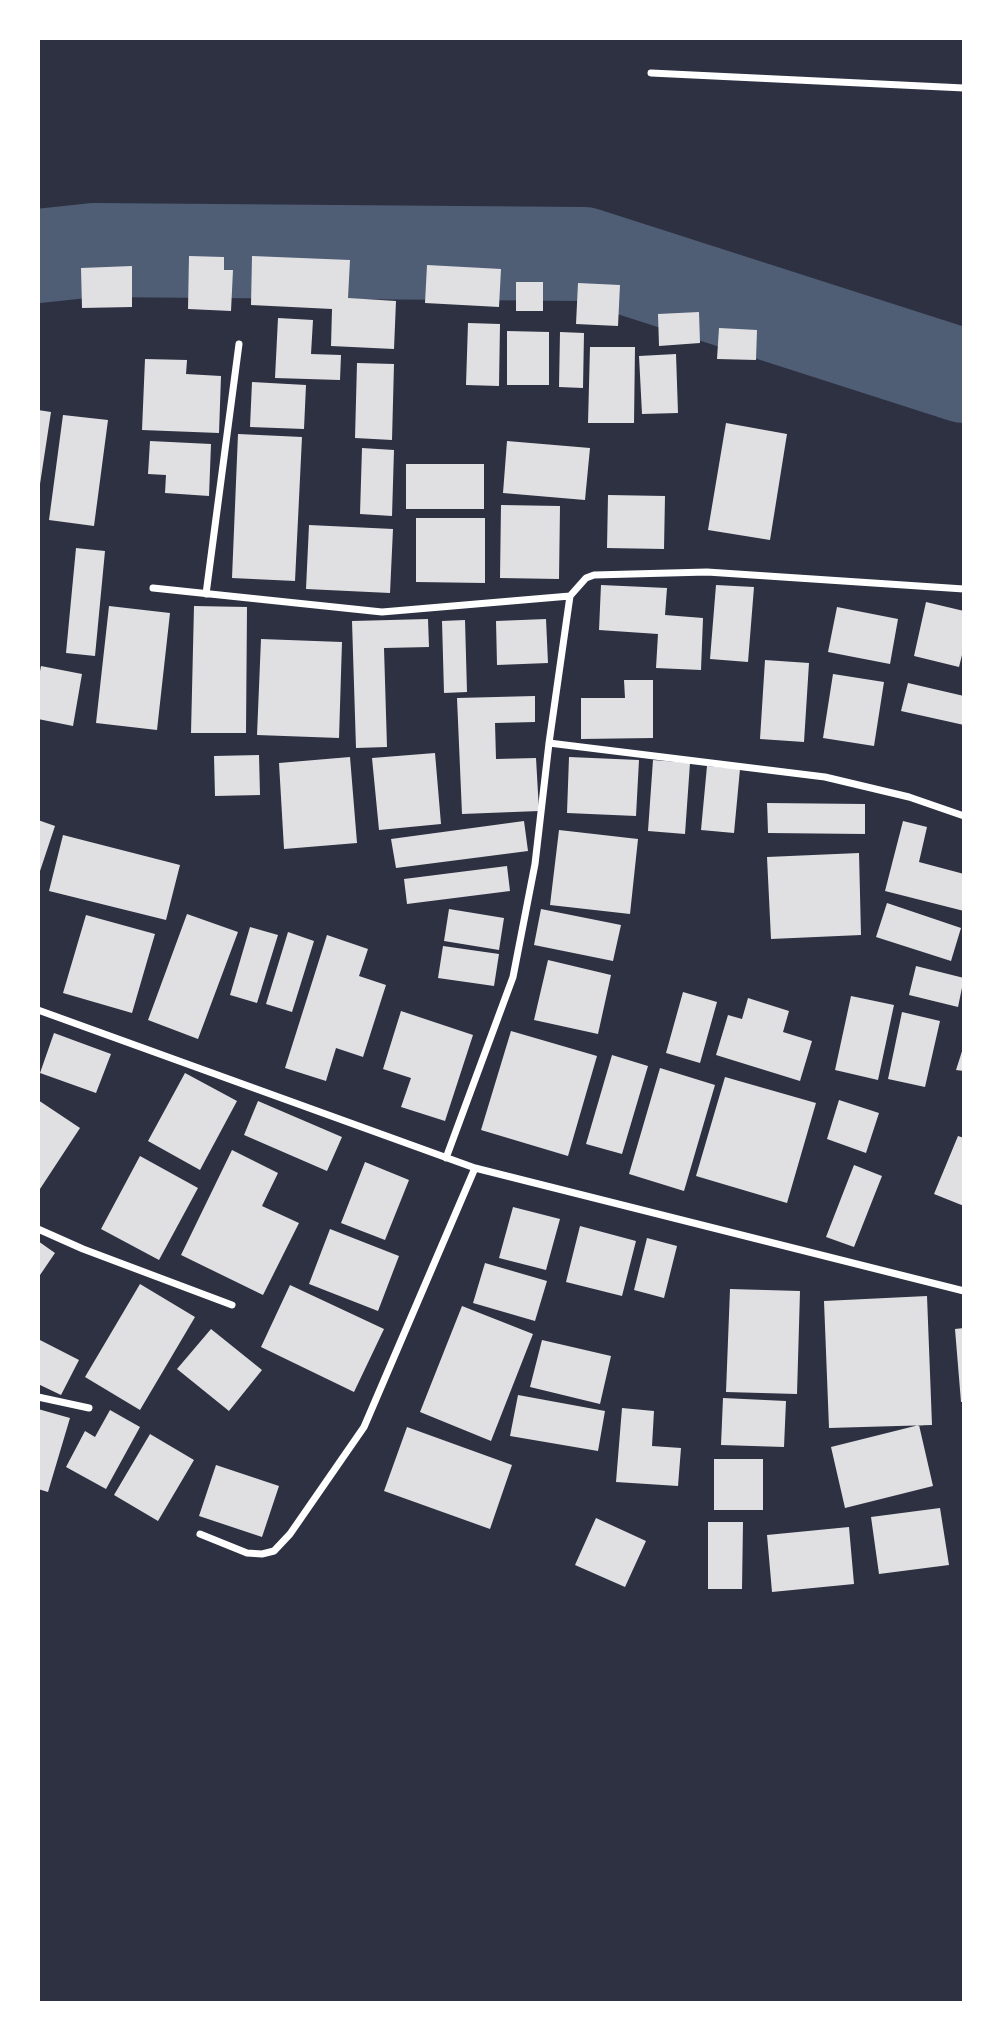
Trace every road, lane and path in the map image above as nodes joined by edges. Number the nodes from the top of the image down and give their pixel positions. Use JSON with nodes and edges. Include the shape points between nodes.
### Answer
{"nodes":[{"id":1,"x":650,"y":73,"type":"dead end"},
{"id":2,"x":964,"y":88,"type":"edge"},
{"id":3,"x":239,"y":344,"type":"dead end"},
{"id":4,"x":153,"y":588,"type":"dead end"},
{"id":5,"x":964,"y":589,"type":"edge"},
{"id":6,"x":206,"y":594,"type":"junction"},
{"id":7,"x":570,"y":596,"type":"junction"},
{"id":8,"x":549,"y":743,"type":"junction"},
{"id":9,"x":964,"y":816,"type":"edge"},
{"id":10,"x":38,"y":1010,"type":"edge"},
{"id":11,"x":446,"y":1158,"type":"junction"},
{"id":12,"x":475,"y":1168,"type":"junction"},
{"id":13,"x":38,"y":1229,"type":"edge"},
{"id":14,"x":964,"y":1290,"type":"edge"},
{"id":15,"x":232,"y":1305,"type":"dead end"},
{"id":16,"x":38,"y":1398,"type":"edge"},
{"id":17,"x":89,"y":1408,"type":"dead end"},
{"id":18,"x":200,"y":1534,"type":"dead end"}],
"edges":[{"from":1,"to":2,"type":"street"},
{"from":3,"to":6,"type":"street"},
{"from":4,"to":6,"type":"street"},
{"from":5,"to":7,"type":"street","via":[[707,572],[594,575]]},
{"from":6,"to":7,"type":"street","via":[[382,612]]},
{"from":7,"to":8,"type":"street"},
{"from":8,"to":9,"type":"street","via":[[825,777]]},
{"from":8,"to":11,"type":"street","via":[[535,864],[513,977]]},
{"from":10,"to":11,"type":"street"},
{"from":11,"to":12,"type":"street"},
{"from":12,"to":14,"type":"street"},
{"from":12,"to":18,"type":"street","via":[[364,1427],[290,1534],[274,1551],[262,1554],[247,1553]]},
{"from":13,"to":15,"type":"street"},
{"from":16,"to":17,"type":"street"}]}
